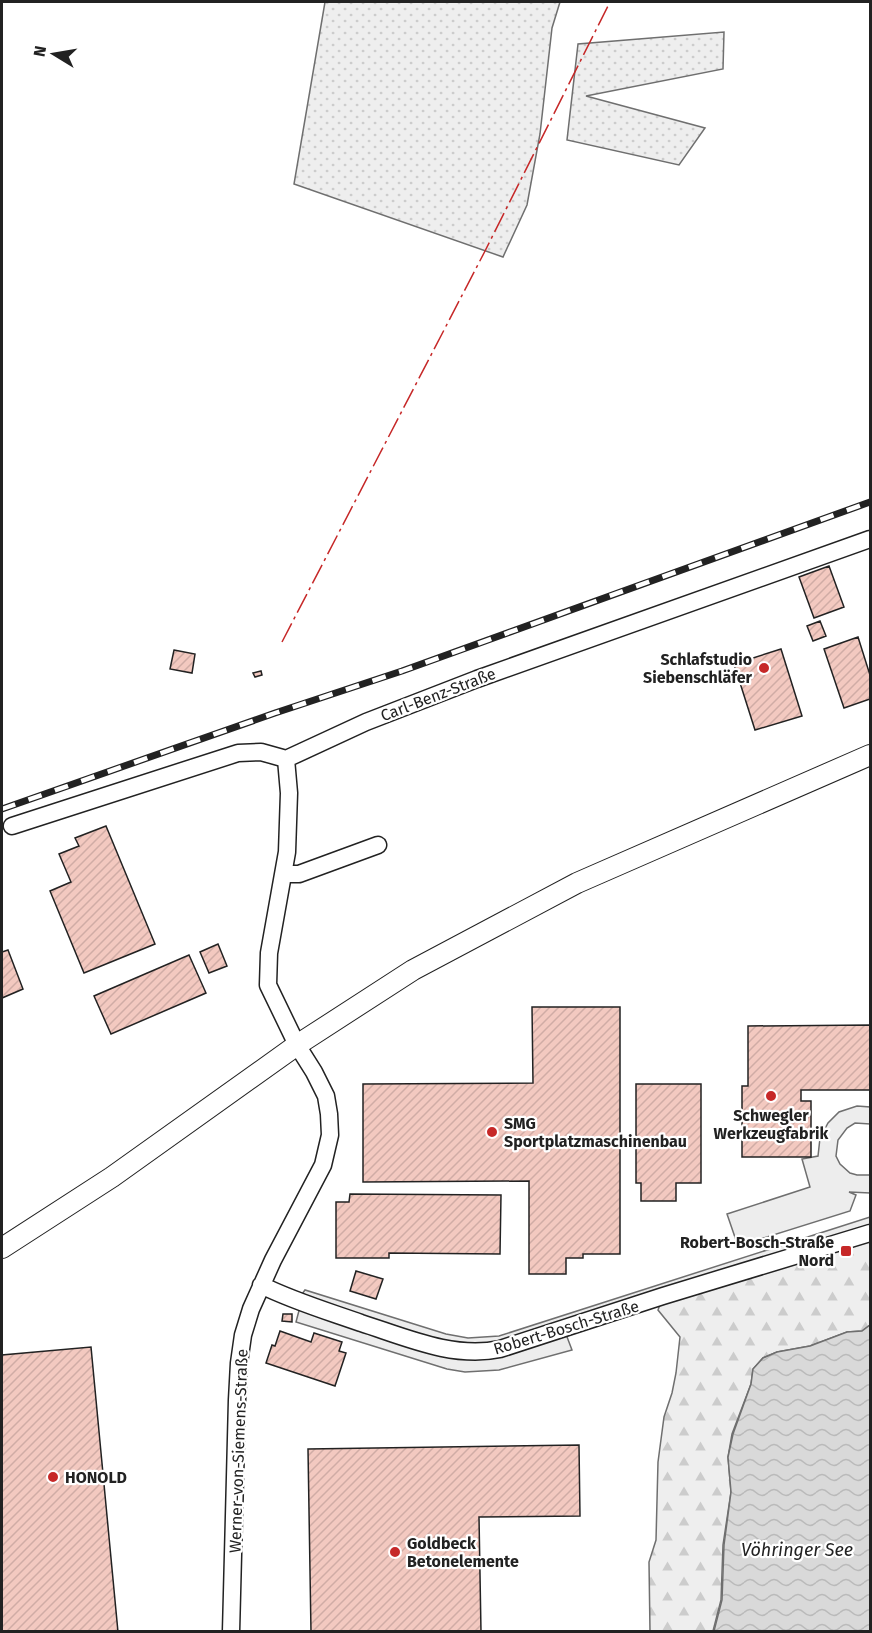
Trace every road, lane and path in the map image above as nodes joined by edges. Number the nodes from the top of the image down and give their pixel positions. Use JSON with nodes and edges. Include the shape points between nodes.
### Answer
{"nodes":[{"id":1,"x":870,"y":539,"type":"edge"},
{"id":2,"x":870,"y":755,"type":"edge"},
{"id":3,"x":286,"y":759,"type":"junction"},
{"id":4,"x":12,"y":826,"type":"dead end"},
{"id":5,"x":378,"y":845,"type":"dead end"},
{"id":6,"x":283,"y":874,"type":"junction"},
{"id":7,"x":297,"y":1045,"type":"junction"},
{"id":8,"x":870,"y":1233,"type":"edge"},
{"id":9,"x":2,"y":1248,"type":"edge"},
{"id":10,"x":261,"y":1285,"type":"junction"},
{"id":11,"x":231,"y":1632,"type":"edge"}],
"edges":[{"from":1,"to":3,"type":"street","name":"Carl-Benz-Straße","via":[[477,679],[366,722]]},
{"from":2,"to":7,"type":"main road","via":[[577,883],[413,970]]},
{"from":3,"to":4,"type":"street","via":[[261,752],[237,753]]},
{"from":3,"to":6,"type":"street","via":[[290,793]]},
{"from":5,"to":6,"type":"street","via":[[299,874]]},
{"from":6,"to":7,"type":"street","via":[[269,953],[268,984]]},
{"from":7,"to":9,"type":"main road","via":[[112,1177]]},
{"from":7,"to":10,"type":"street","name":"Werner-von-Siemens-Straße","via":[[326,1096],[330,1135],[323,1165]]},
{"from":8,"to":10,"type":"street","name":"Robert-Bosch-Straße","via":[[484,1353],[428,1345],[305,1304]]},
{"from":10,"to":11,"type":"street","name":"Werner-von-Siemens-Straße","via":[[243,1335],[239,1363]]}]}
